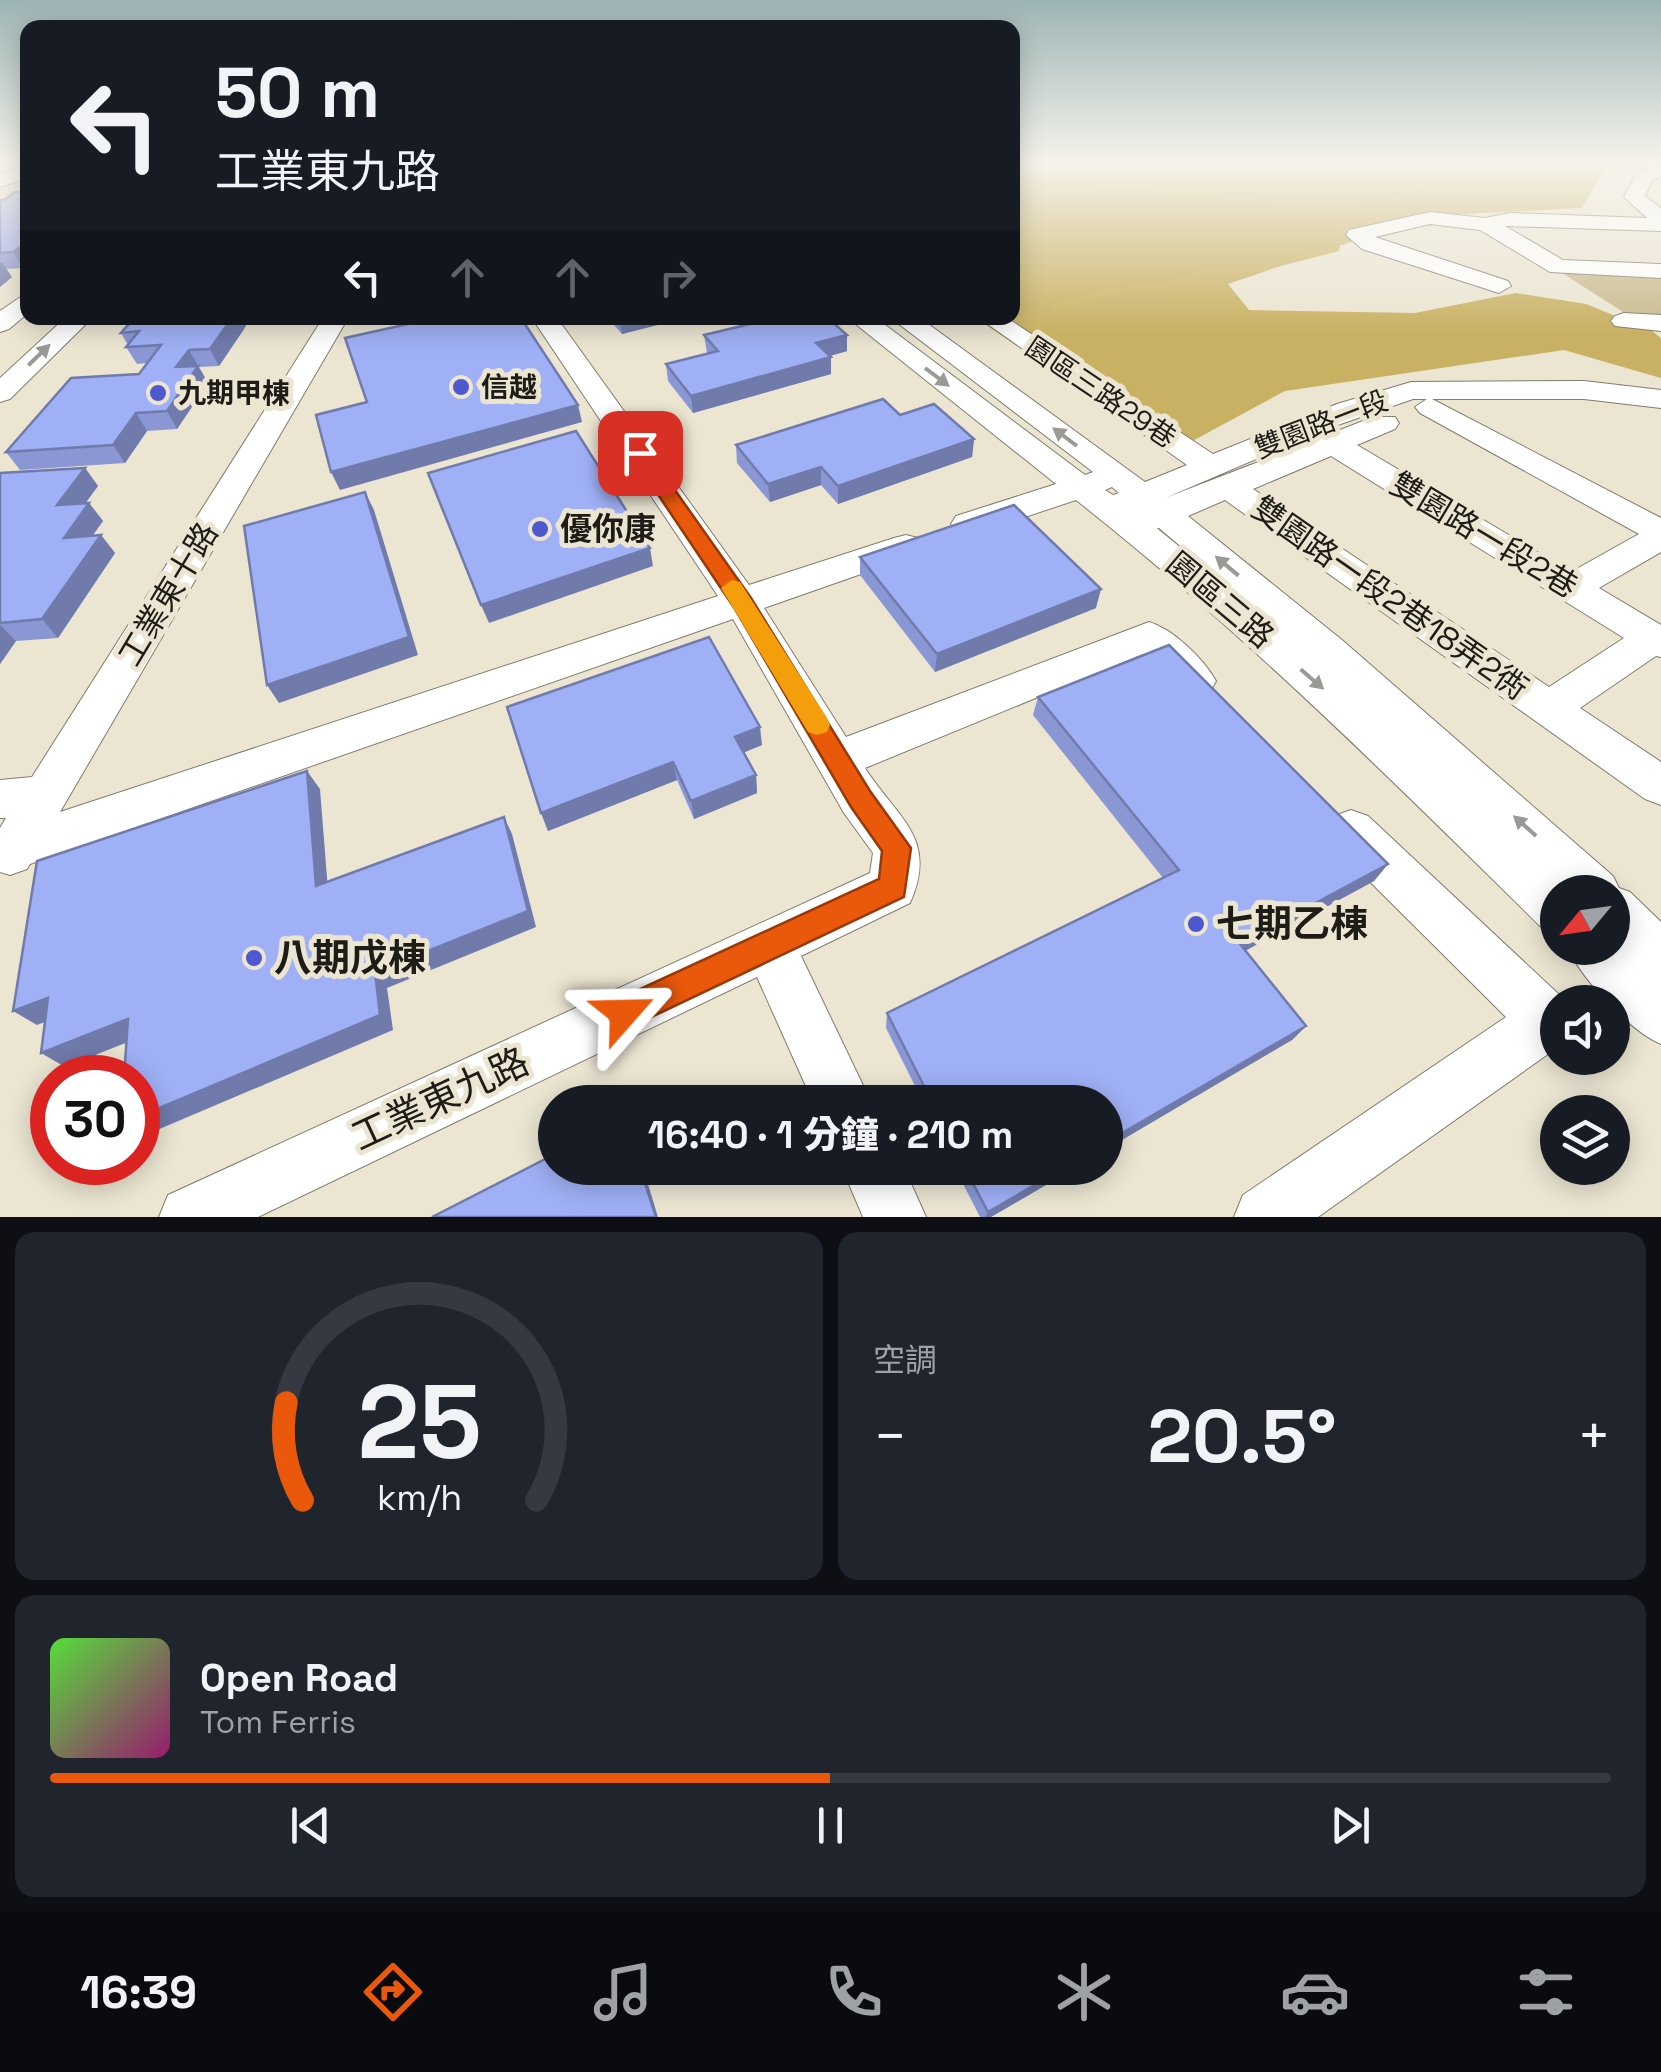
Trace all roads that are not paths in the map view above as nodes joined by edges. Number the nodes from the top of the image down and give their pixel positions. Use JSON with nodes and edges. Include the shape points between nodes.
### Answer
{"nodes":[{"id":1,"x":1422,"y":220,"type":"edge"},
{"id":2,"x":1446,"y":220,"type":"edge"},
{"id":3,"x":1506,"y":220,"type":"edge"},
{"id":4,"x":1550,"y":220,"type":"edge"},
{"id":5,"x":1661,"y":222,"type":"edge"},
{"id":6,"x":1485,"y":224,"type":"junction"},
{"id":7,"x":1661,"y":271,"type":"edge"},
{"id":8,"x":1499,"y":286,"type":"dead end"},
{"id":9,"x":20,"y":306,"type":"edge"},
{"id":10,"x":1624,"y":322,"type":"dead end"},
{"id":11,"x":1661,"y":322,"type":"edge"},
{"id":12,"x":0,"y":324,"type":"edge"},
{"id":13,"x":38,"y":325,"type":"edge"},
{"id":14,"x":72,"y":325,"type":"edge"},
{"id":15,"x":331,"y":325,"type":"edge"},
{"id":16,"x":549,"y":325,"type":"edge"},
{"id":17,"x":870,"y":325,"type":"edge"},
{"id":18,"x":912,"y":325,"type":"edge"},
{"id":19,"x":1001,"y":325,"type":"edge"},
{"id":20,"x":0,"y":359,"type":"edge"},
{"id":21,"x":0,"y":393,"type":"edge"},
{"id":22,"x":1661,"y":400,"type":"edge"},
{"id":23,"x":1430,"y":407,"type":"junction"},
{"id":24,"x":1661,"y":417,"type":"edge"},
{"id":25,"x":1320,"y":436,"type":"junction"},
{"id":26,"x":1221,"y":478,"type":"junction"},
{"id":27,"x":1124,"y":501,"type":"junction"},
{"id":28,"x":1661,"y":534,"type":"edge"},
{"id":29,"x":1571,"y":588,"type":"junction"},
{"id":30,"x":743,"y":604,"type":"junction"},
{"id":31,"x":1657,"y":640,"type":"edge"},
{"id":32,"x":1549,"y":708,"type":"junction"},
{"id":33,"x":1234,"y":718,"type":"edge"},
{"id":34,"x":838,"y":761,"type":"junction"},
{"id":35,"x":1661,"y":786,"type":"edge"},
{"id":36,"x":46,"y":795,"type":"junction"},
{"id":37,"x":0,"y":799,"type":"edge"},
{"id":38,"x":1320,"y":801,"type":"edge"},
{"id":39,"x":7,"y":859,"type":"edge"},
{"id":40,"x":1577,"y":875,"type":"edge"},
{"id":41,"x":1540,"y":892,"type":"edge"},
{"id":42,"x":1630,"y":927,"type":"edge"},
{"id":43,"x":768,"y":945,"type":"junction"},
{"id":44,"x":1661,"y":958,"type":"edge"},
{"id":45,"x":1611,"y":965,"type":"edge"},
{"id":46,"x":1661,"y":1017,"type":"edge"},
{"id":47,"x":834,"y":1085,"type":"edge"},
{"id":48,"x":880,"y":1185,"type":"edge"},
{"id":49,"x":190,"y":1217,"type":"edge"},
{"id":50,"x":895,"y":1217,"type":"edge"},
{"id":51,"x":1265,"y":1217,"type":"edge"}],
"edges":[{"from":1,"to":8,"type":"street","via":[[1357,235]]},
{"from":2,"to":6,"type":"street"},
{"from":3,"to":6,"type":"street"},
{"from":4,"to":5,"type":"street"},
{"from":6,"to":7,"type":"street","via":[[1558,267]]},
{"from":9,"to":12,"type":"street"},
{"from":10,"to":11,"type":"street"},
{"from":13,"to":20,"type":"street"},
{"from":21,"to":14,"type":"street","one_way":true},
{"from":15,"to":36,"type":"street","name":"工業東十路"},
{"from":16,"to":30,"type":"street","name":"工業東九路"},
{"from":17,"to":27,"type":"street","name":"園區三路","one_way":true},
{"from":27,"to":18,"type":"street","name":"園區三路","one_way":true},
{"from":19,"to":26,"type":"street","name":"園區三路29巷"},
{"from":22,"to":25,"type":"street","name":"雙園路一段","via":[[1566,390],[1411,391]]},
{"from":23,"to":24,"type":"street","name":"雙園路一段","via":[[1522,402]]},
{"from":23,"to":25,"type":"street","name":"雙園路一段"},
{"from":23,"to":28,"type":"street"},
{"from":25,"to":26,"type":"street","name":"雙園路一段"},
{"from":25,"to":29,"type":"street","name":"雙園路一段2巷"},
{"from":26,"to":27,"type":"street","name":"雙園路一段"},
{"from":26,"to":32,"type":"street","name":"雙園路一段2巷18弄2衖"},
{"from":27,"to":30,"type":"street","name":"雙園路一段"},
{"from":40,"to":27,"type":"street","name":"園區三路","one_way":true,"via":[[1328,650]]},
{"from":27,"to":41,"type":"street","name":"園區三路","one_way":true},
{"from":28,"to":29,"type":"street"},
{"from":29,"to":31,"type":"street","name":"雙園路一段2巷"},
{"from":30,"to":34,"type":"street","name":"工業東九路"},
{"from":30,"to":39,"type":"street","name":"雙園路一段"},
{"from":31,"to":32,"type":"street"},
{"from":32,"to":35,"type":"street","name":"雙園路一段2巷18弄2衖"},
{"from":33,"to":34,"type":"street","via":[[1149,636]]},
{"from":34,"to":43,"type":"street","name":"工業東九路","via":[[897,848],[893,887]]},
{"from":36,"to":37,"type":"street"},
{"from":36,"to":39,"type":"street","name":"工業東十路"},
{"from":38,"to":51,"type":"street","via":[[1548,1021]]},
{"from":42,"to":44,"type":"street"},
{"from":43,"to":47,"type":"street"},
{"from":43,"to":49,"type":"street","name":"工業東九路"},
{"from":45,"to":46,"type":"street"},
{"from":48,"to":50,"type":"street"}]}
